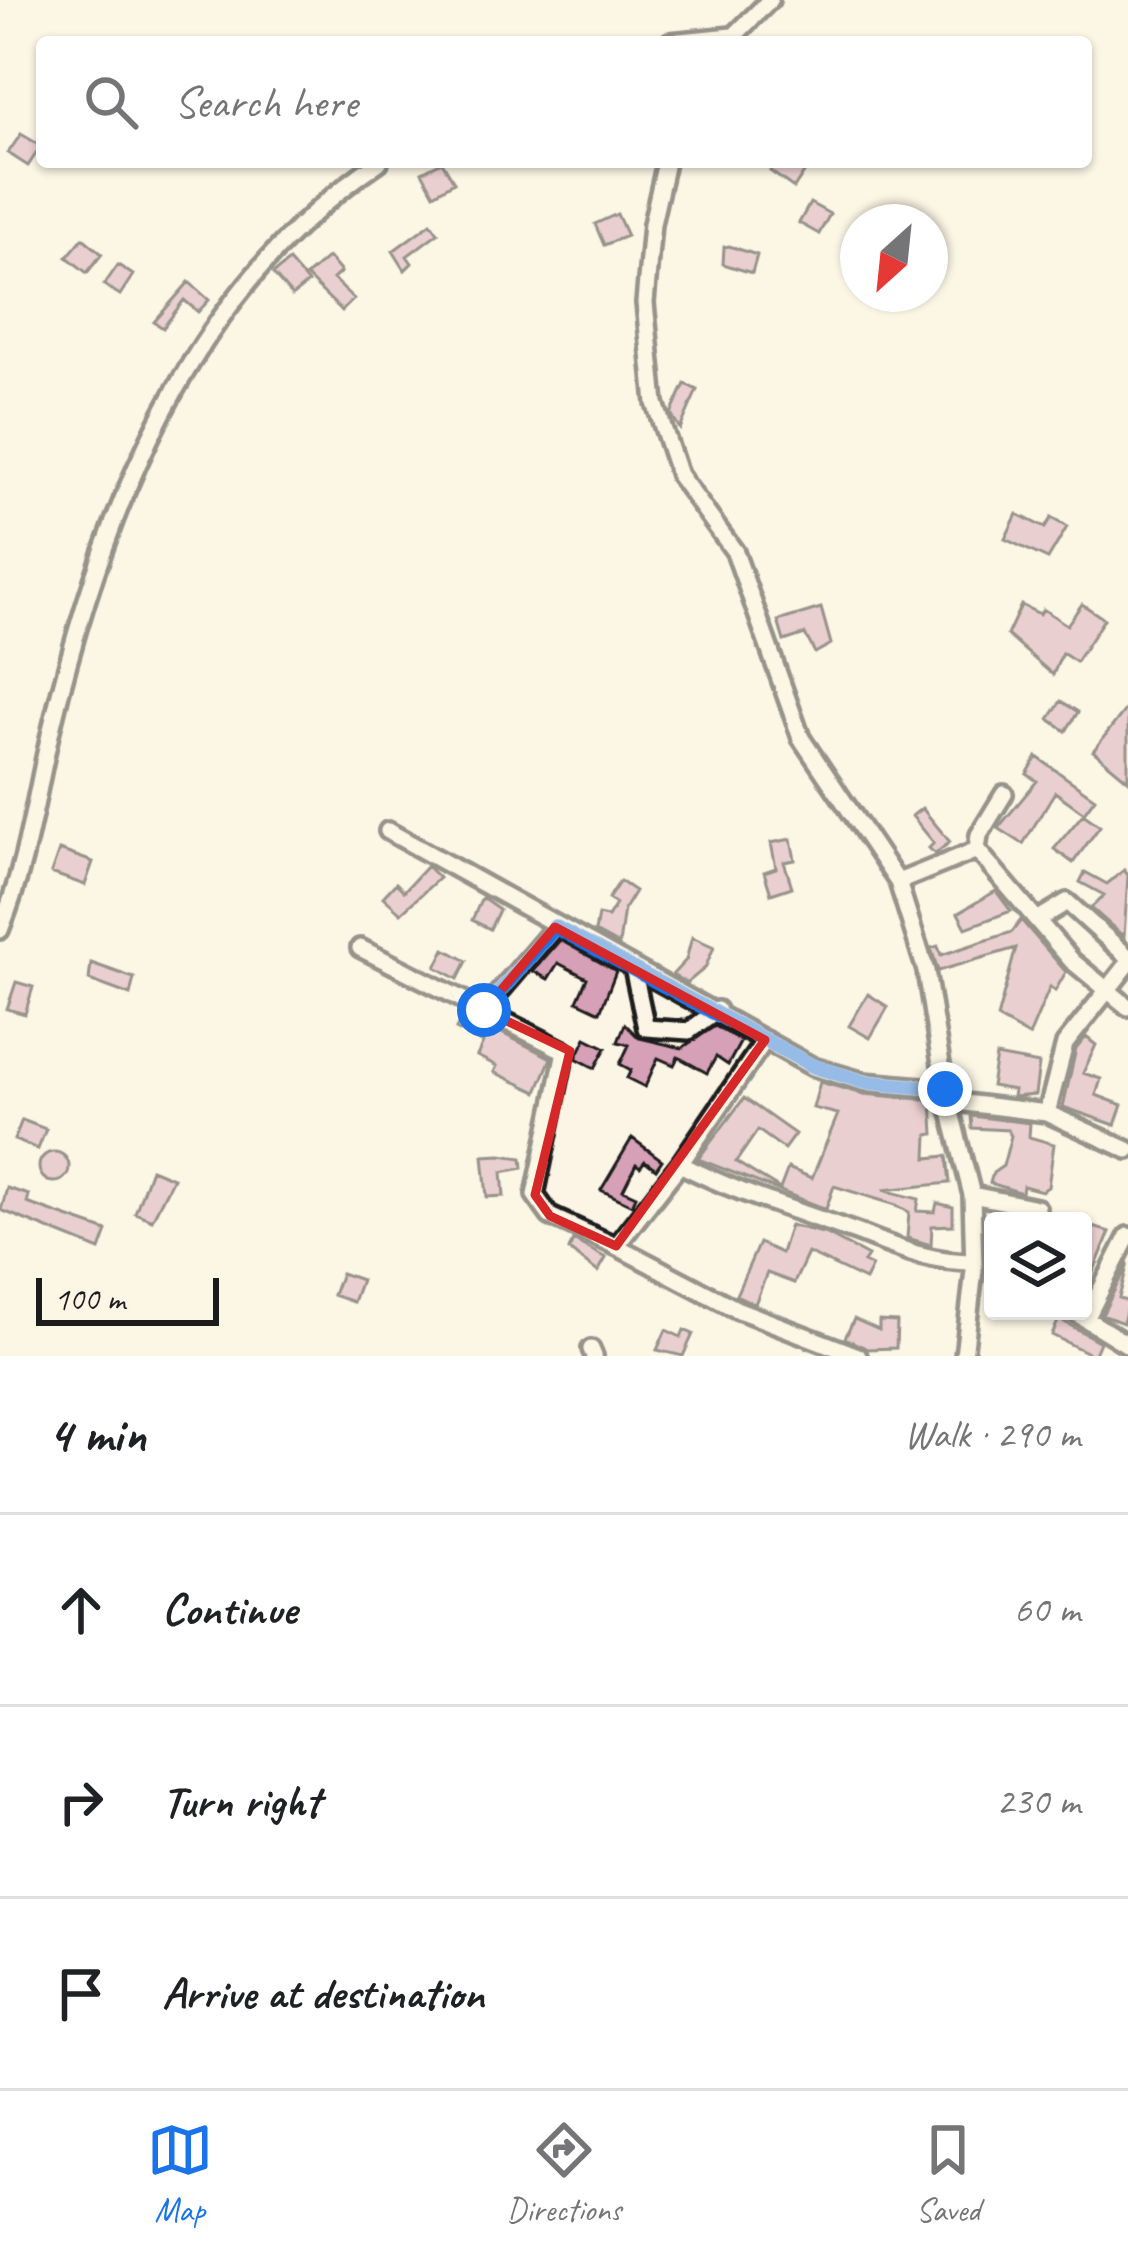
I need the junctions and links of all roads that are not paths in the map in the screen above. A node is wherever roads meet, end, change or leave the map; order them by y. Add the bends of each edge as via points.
1 (770, 0) edge
2 (733, 36) edge
3 (372, 168) edge
4 (665, 168) edge
5 (1004, 794) dead end
6 (388, 831) dead end
7 (977, 850) junction
8 (898, 882) junction
9 (1040, 919) junction
10 (555, 927) junction
11 (0, 930) edge
12 (360, 947) dead end
13 (1128, 961) edge
14 (634, 972) junction
15 (1111, 991) junction
16 (1128, 1006) edge
17 (484, 1010) junction
18 (717, 1010) junction
19 (765, 1040) junction
20 (946, 1095) junction
21 (1047, 1113) junction
22 (1128, 1150) edge
23 (680, 1164) junction
24 (972, 1195) junction
25 (1036, 1208) dead end
26 (1128, 1236) edge
27 (616, 1246) junction
28 (974, 1266) junction
29 (984, 1270) edge
30 (1092, 1294) edge
31 (1089, 1320) edge
32 (1128, 1345) edge
33 (858, 1356) edge
34 (964, 1356) edge

1 - 2 street
3 - 11 street via 292,236 215,321 165,400 90,578
4 - 8 street via 645,303 661,421 679,476 735,552 801,738
5 - 7 street
6 - 10 street
7 - 8 street
7 - 9 street
8 - 20 street via 926,971
9 - 13 street via 1067,902
9 - 15 street via 1072,961
10 - 14 street
10 - 17 street
12 - 17 street
13 - 15 street
14 - 18 street
14 - 18 street via 646,1028 689,1031
15 - 16 street
15 - 21 street via 1065,1044
17 - 27 street via 565,1051 536,1195 550,1216
18 - 19 street
19 - 20 street via 864,1082
19 - 23 street
20 - 21 street
20 - 24 street
21 - 22 street
23 - 27 street
23 - 28 street via 742,1196 906,1255
24 - 25 street
24 - 28 street
26 - 30 street
27 - 33 street via 736,1309
28 - 29 street
28 - 34 street
31 - 32 street

